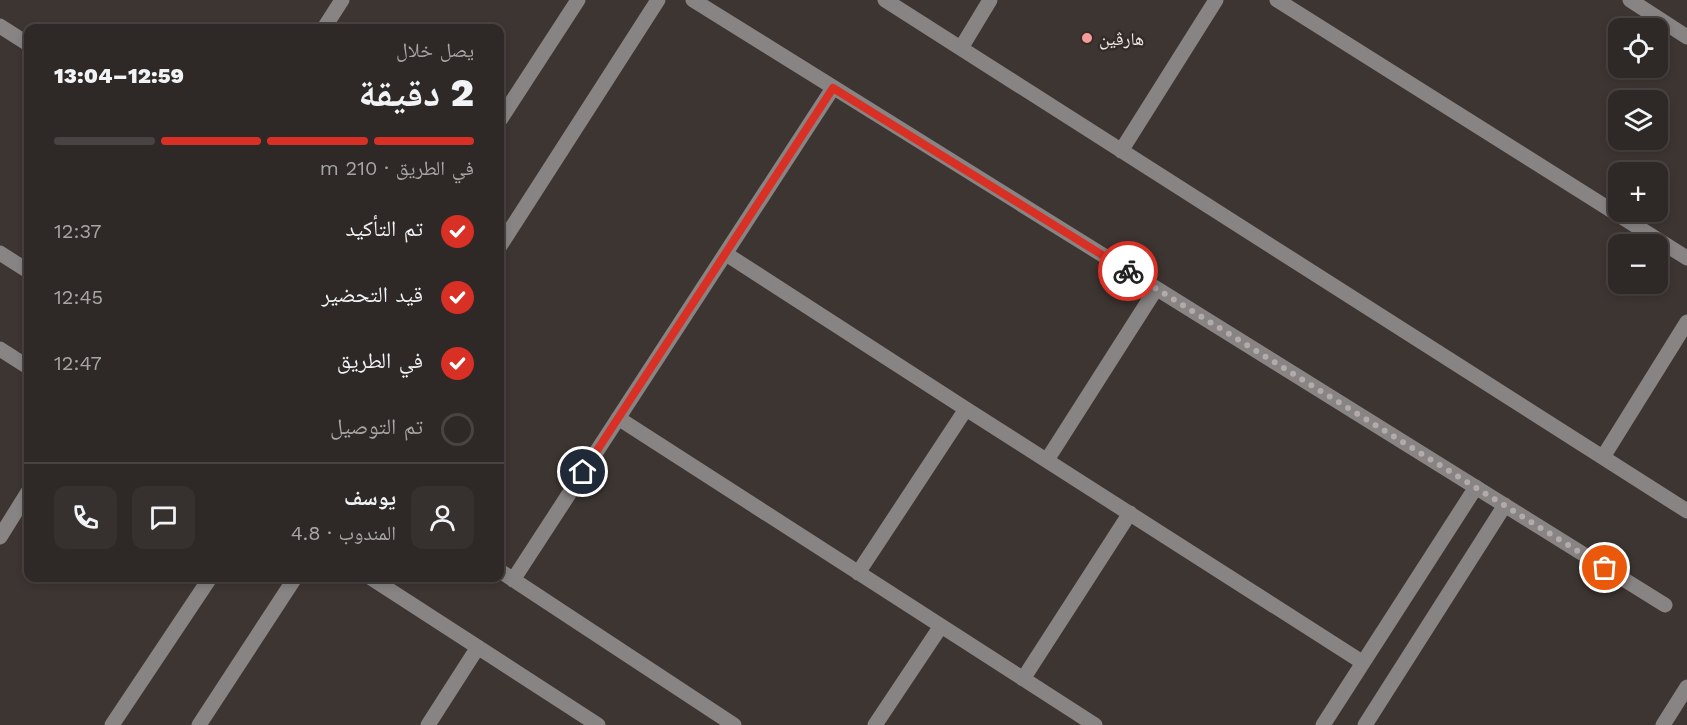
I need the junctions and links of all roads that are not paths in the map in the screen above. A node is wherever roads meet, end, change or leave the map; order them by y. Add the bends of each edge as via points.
1 (578, 0) edge
2 (658, 0) edge
3 (693, 0) edge
4 (885, 0) edge
5 (990, 0) edge
6 (1216, 0) edge
7 (1277, 0) edge
8 (1630, 0) edge
9 (338, 1) edge
10 (326, 24) edge
11 (0, 26) edge
12 (1687, 37) edge
13 (24, 41) edge
14 (961, 48) junction
15 (833, 88) junction
16 (504, 114) edge
17 (1121, 151) junction
18 (504, 240) edge
19 (0, 253) edge
20 (726, 254) junction
21 (1687, 258) edge
22 (24, 268) edge
23 (1156, 289) junction
24 (1687, 322) edge
25 (0, 349) edge
26 (24, 364) edge
27 (966, 409) junction
28 (618, 418) junction
29 (1603, 457) junction
30 (1047, 460) junction
31 (1476, 487) junction
32 (24, 498) edge
33 (1505, 506) junction
34 (1687, 511) edge
35 (1130, 513) junction
36 (0, 537) edge
37 (858, 573) junction
38 (504, 574) edge
39 (513, 580) junction
40 (207, 582) edge
41 (292, 582) edge
42 (377, 582) edge
43 (1665, 605) dead end
44 (941, 626) junction
45 (478, 647) junction
46 (1362, 662) junction
47 (1023, 679) junction
48 (1687, 687) edge
49 (112, 725) edge
50 (199, 725) edge
51 (428, 725) edge
52 (598, 725) edge
53 (734, 725) edge
54 (874, 725) edge
55 (1095, 725) edge
56 (1323, 725) edge
57 (1365, 725) edge
58 (1663, 725) edge

1 - 16 street
2 - 18 street
3 - 15 street
4 - 14 street
5 - 14 street
6 - 17 street
7 - 21 street
8 - 12 street
9 - 10 street
11 - 13 street
14 - 17 street
15 - 20 street
15 - 23 street
17 - 29 street
19 - 22 street
20 - 27 street
20 - 28 street
23 - 30 street
23 - 31 street
24 - 29 street
25 - 26 street
27 - 30 street
27 - 37 street
28 - 37 street
28 - 39 street
29 - 34 street
30 - 35 street
31 - 33 street
31 - 46 street
32 - 36 street
33 - 43 street
33 - 57 street
35 - 46 street
35 - 47 street
37 - 44 street
38 - 39 street
39 - 53 street
40 - 49 street
41 - 50 street
42 - 45 street
44 - 47 street
44 - 54 street
45 - 51 street
45 - 52 street
46 - 56 street
47 - 55 street
48 - 58 street

